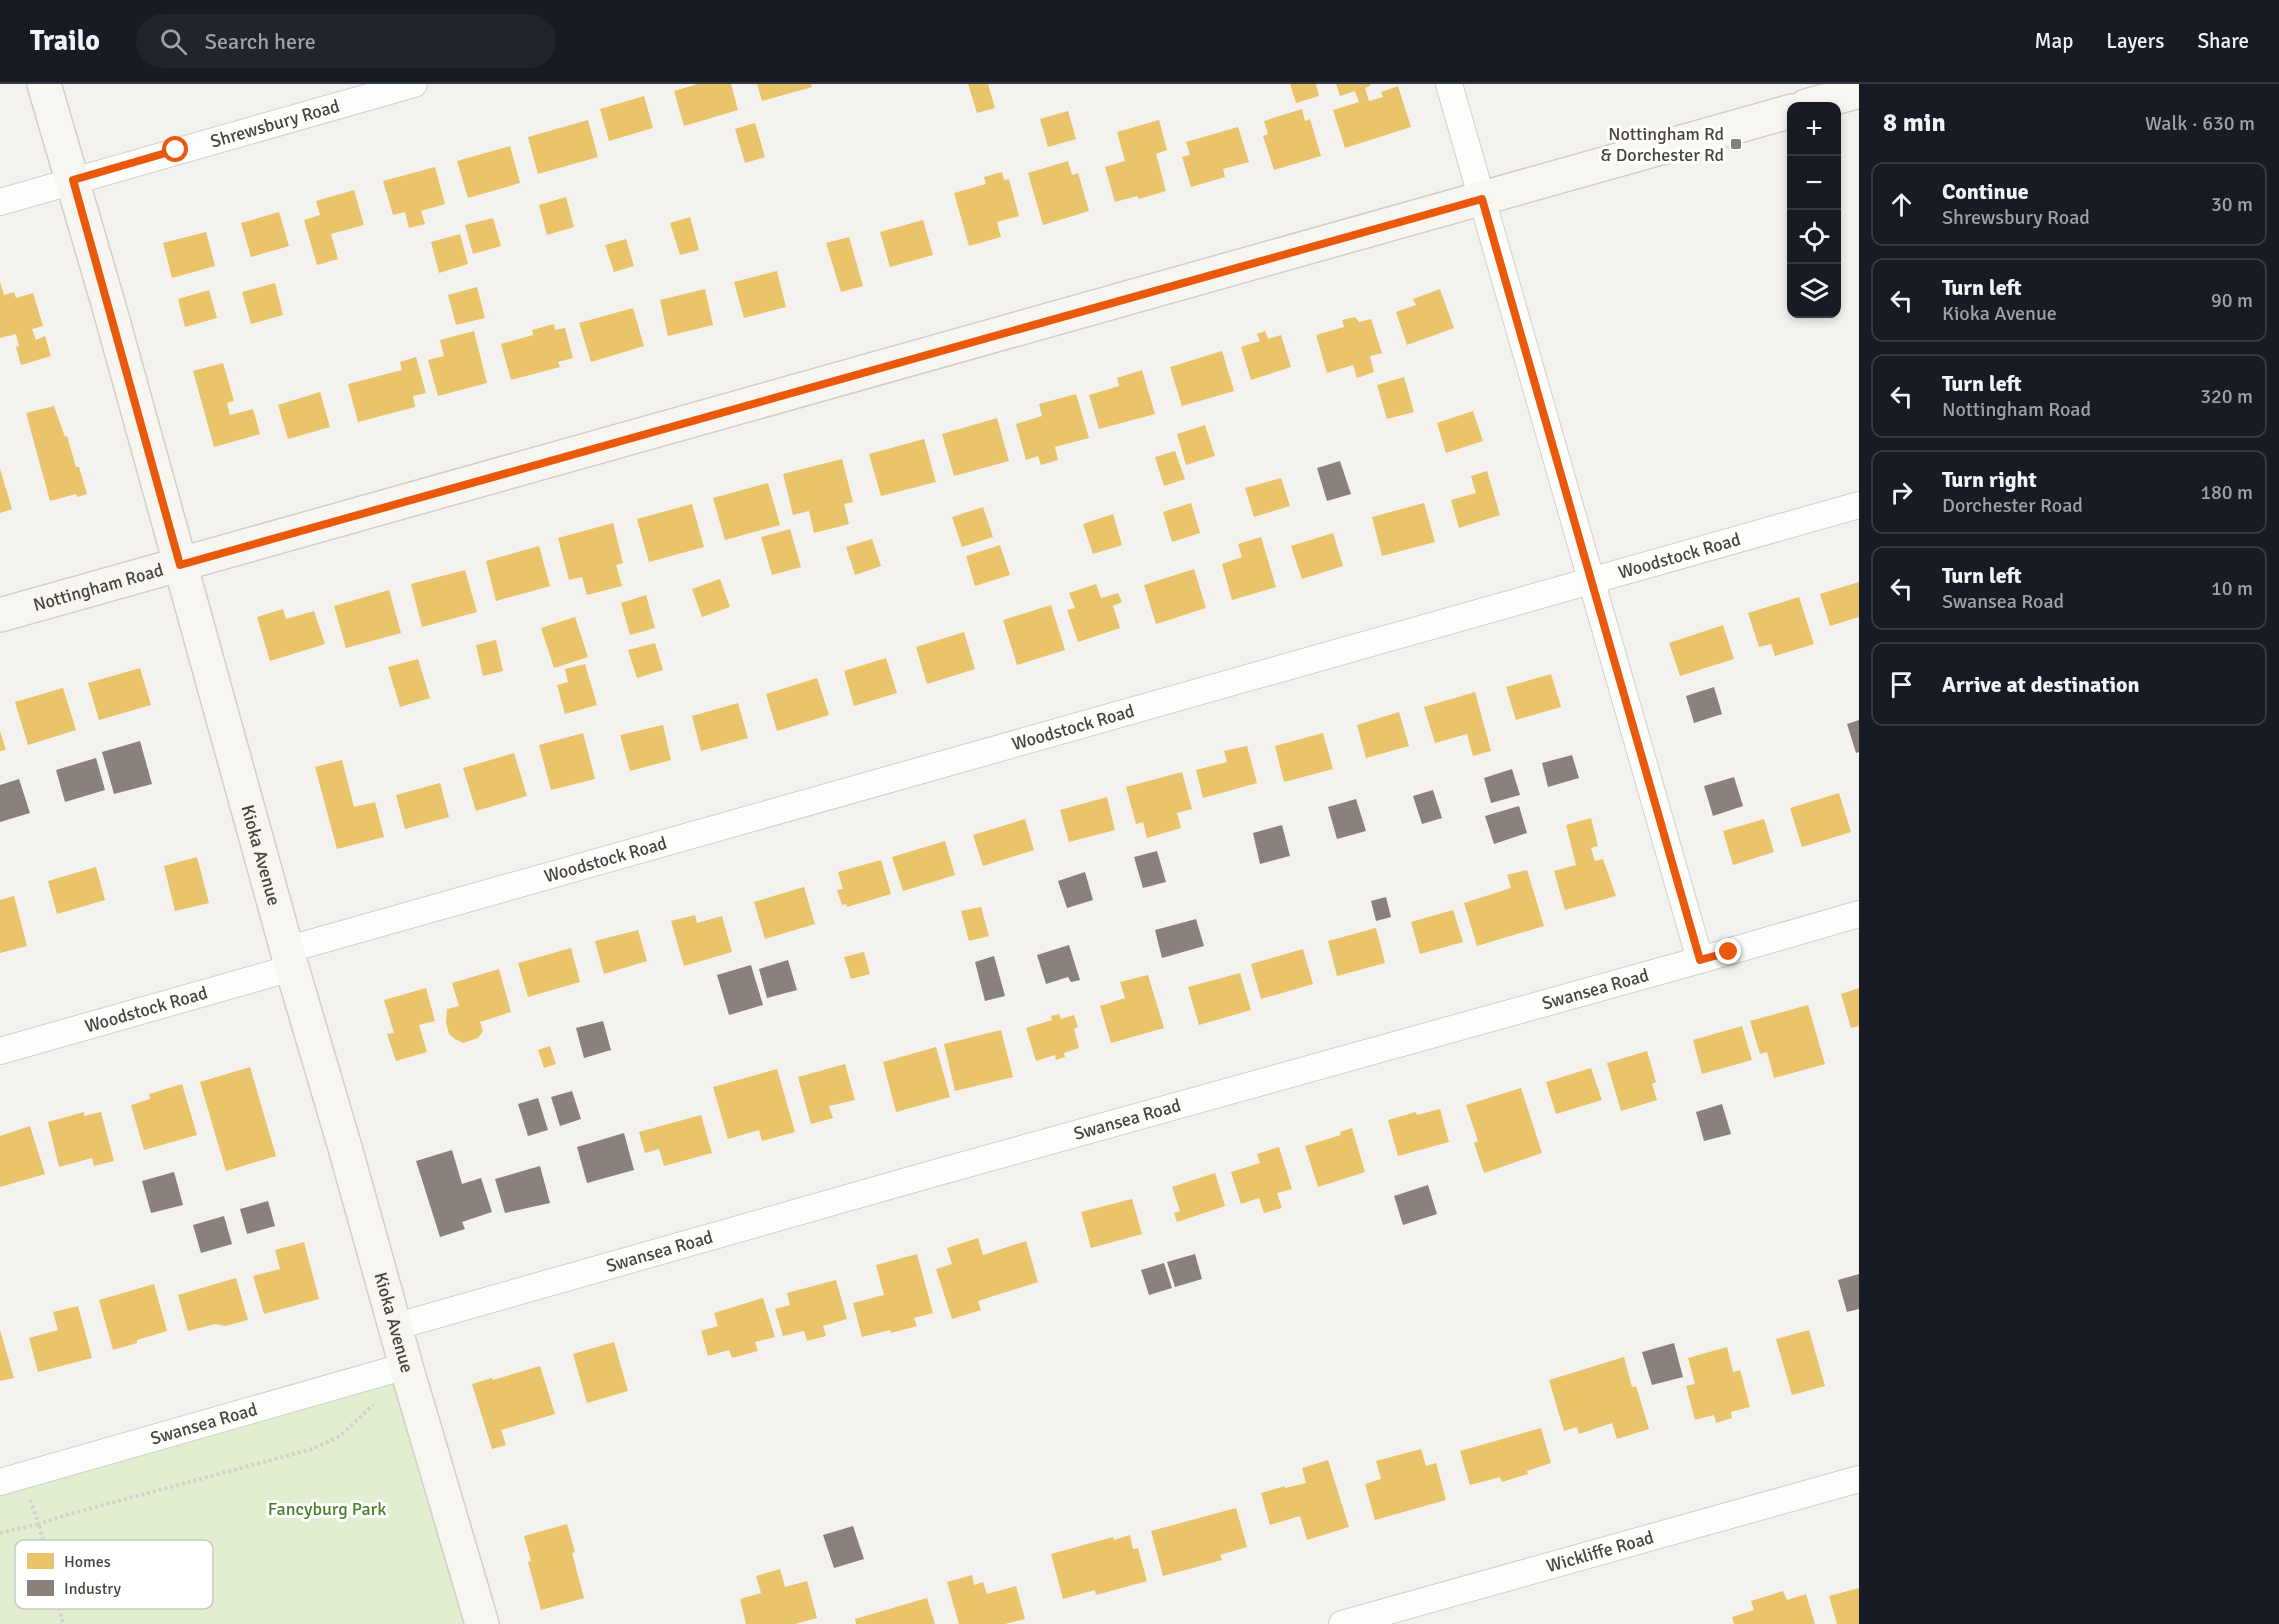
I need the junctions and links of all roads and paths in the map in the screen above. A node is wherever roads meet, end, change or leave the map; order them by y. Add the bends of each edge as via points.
1 (44, 84) edge
2 (414, 84) edge
3 (1449, 84) edge
4 (1859, 92) edge
5 (1821, 102) edge
6 (1787, 112) edge
7 (73, 180) junction
8 (1482, 199) junction
9 (0, 202) edge
10 (1859, 505) edge
11 (180, 565) junction
12 (1592, 582) junction
13 (0, 615) edge
14 (1859, 914) edge
15 (289, 959) junction
16 (1700, 960) junction
17 (0, 1051) edge
18 (394, 1327) junction
19 (406, 1366) junction
20 (376, 1402) dead end
21 (1859, 1479) edge
22 (0, 1482) edge
23 (27, 1494) dead end
24 (39, 1524) junction
25 (0, 1533) edge
26 (43, 1540) edge
27 (59, 1609) edge
28 (63, 1624) edge
29 (482, 1624) edge
30 (1342, 1624) edge

1 - 7 street, Kioka Avenue
2 - 7 street, Shrewsbury Road
3 - 8 street
4 - 5 street
6 - 8 street, Nottingham Road
7 - 9 street, Shrewsbury Road
7 - 11 street, Kioka Avenue
8 - 11 street, Nottingham Road
8 - 12 street
10 - 12 street, Woodstock Road
11 - 13 street, Nottingham Road
11 - 15 street, Kioka Avenue
12 - 15 street, Woodstock Road
12 - 16 street
14 - 16 street, Swansea Road
15 - 17 street, Woodstock Road
15 - 18 street, Kioka Avenue
16 - 18 street, Swansea Road
18 - 19 street, Kioka Avenue
19 - 22 street, Swansea Road
19 - 29 street, Kioka Avenue
20 - 24 path via 340,1436 312,1449
21 - 30 street, Wickliffe Road
23 - 24 path
24 - 25 path
24 - 26 path
27 - 28 path

